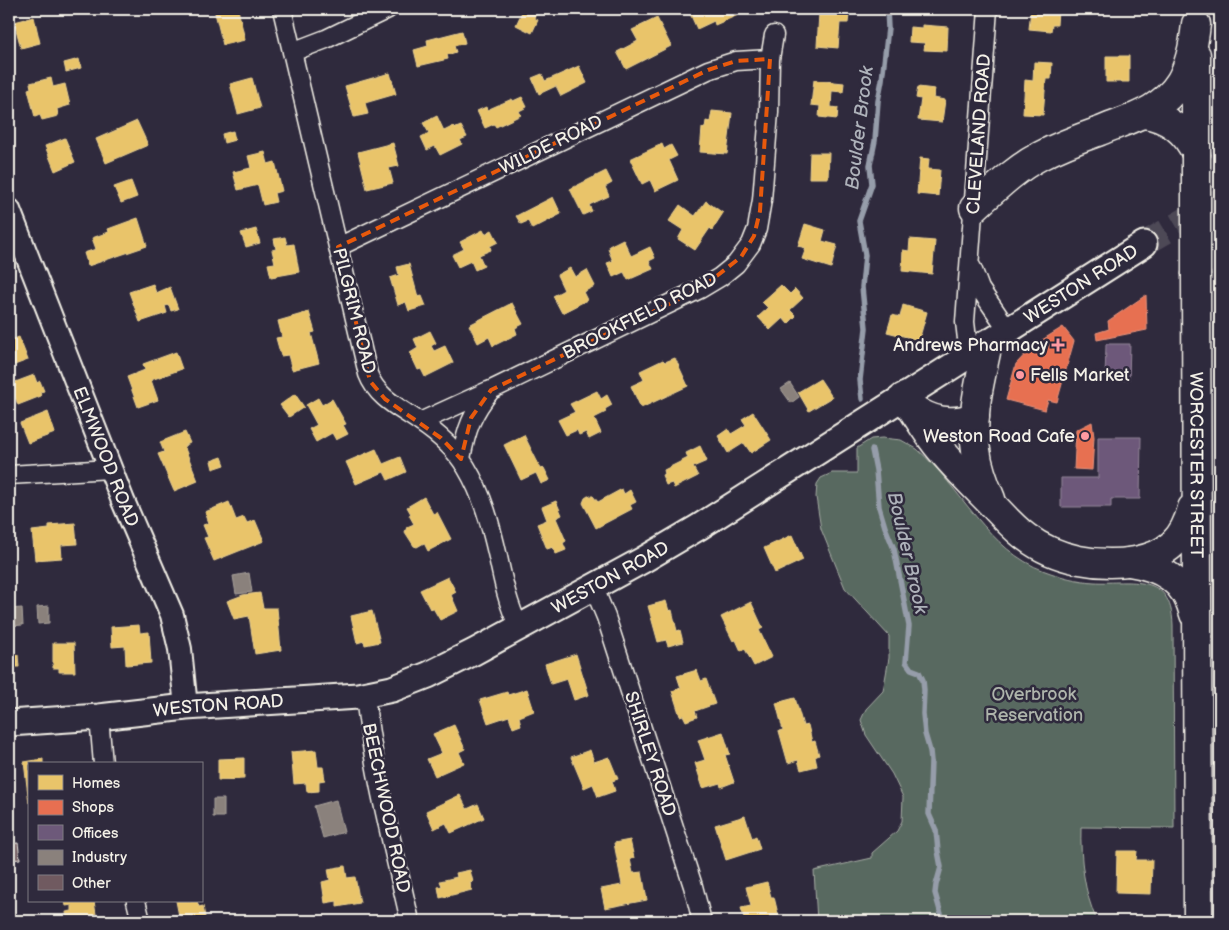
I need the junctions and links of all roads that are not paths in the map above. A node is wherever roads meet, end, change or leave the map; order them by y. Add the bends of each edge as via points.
1 (282, 9) edge
2 (388, 9) edge
3 (988, 9) edge
4 (1196, 16) edge
5 (774, 35) dead end
6 (292, 52) junction
7 (770, 59) junction
8 (1143, 114) junction
9 (1196, 154) junction
10 (974, 208) junction
11 (9, 210) edge
12 (1144, 244) tunnel mouth
13 (338, 247) junction
14 (970, 258) junction
15 (990, 341) junction
16 (491, 390) junction
17 (907, 402) junction
18 (975, 418) junction
19 (420, 422) junction
20 (461, 458) junction
21 (110, 469) junction
22 (9, 476) edge
23 (1196, 488) junction
24 (995, 507) junction
25 (1128, 562) junction
26 (594, 588) junction
27 (1196, 626) junction
28 (519, 627) junction
29 (365, 695) junction
30 (186, 708) junction
31 (99, 717) junction
32 (9, 723) edge
33 (104, 762) edge
34 (136, 902) edge
35 (141, 921) edge
36 (410, 921) edge
37 (702, 921) edge
38 (1198, 921) edge

1 - 6 street, PILGRIM ROAD
2 - 6 street
3 - 10 street, CLEVELAND ROAD
4 - 8 highway via 1192,50 1180,81 1165,99
4 - 9 highway, WORCESTER STREET
5 - 7 street, BROOKFIELD ROAD
6 - 13 street, PILGRIM ROAD
7 - 13 street, WILDE ROAD via 736,61 708,70
7 - 16 street, BROOKFIELD ROAD via 760,211 754,236 741,257 720,277 700,289
8 - 9 highway via 1161,118 1176,127 1188,138
8 - 10 highway via 1032,160
9 - 23 highway, WORCESTER STREET, bridge
10 - 14 street, CLEVELAND ROAD
11 - 21 street, ELMWOOD ROAD
12 - 15 main road, WESTON ROAD
13 - 19 street, PILGRIM ROAD via 370,381 386,399
14 - 15 street, CLEVELAND ROAD
14 - 15 street, CLEVELAND ROAD via 965,322 967,339
15 - 17 main road, WESTON ROAD
15 - 18 highway
16 - 19 street, BROOKFIELD ROAD
16 - 20 street via 472,418
17 - 18 highway via 932,418 948,422
17 - 24 highway via 941,450
17 - 26 main road, WESTON ROAD
18 - 24 highway via 979,466
19 - 20 street, PILGRIM ROAD
20 - 28 street, PILGRIM ROAD via 484,505 507,596
21 - 22 street
21 - 30 street, ELMWOOD ROAD via 172,615 180,649
23 - 25 highway via 1189,518 1175,542 1155,556
23 - 27 highway, WORCESTER STREET
24 - 25 highway via 1027,538 1056,554 1091,562
25 - 27 highway via 1155,568 1180,585 1190,601
26 - 28 main road, WESTON ROAD
26 - 37 street, SHIRLEY ROAD
27 - 38 highway, WORCESTER STREET
28 - 29 main road, WESTON ROAD via 417,680
29 - 30 main road, WESTON ROAD
29 - 36 street, BEECHWOOD ROAD via 376,766
30 - 31 main road, WESTON ROAD
31 - 32 main road, WESTON ROAD
31 - 33 street
34 - 35 street

